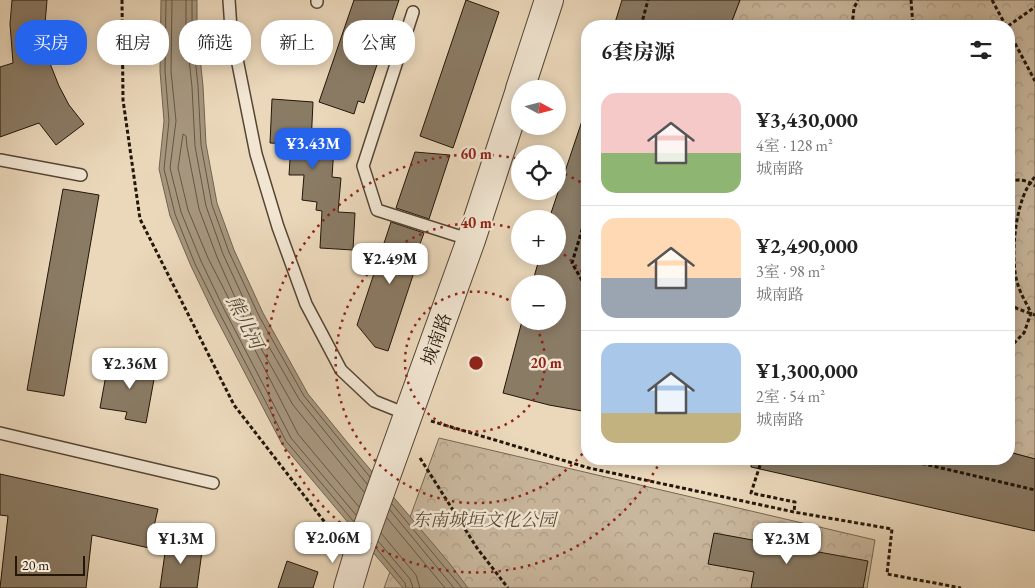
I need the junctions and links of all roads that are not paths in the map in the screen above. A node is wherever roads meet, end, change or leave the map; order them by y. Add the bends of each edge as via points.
1 (229, 0) edge
2 (549, 0) edge
3 (413, 12) dead end
4 (523, 80) edge
5 (511, 117) edge
6 (0, 160) edge
7 (81, 174) dead end
8 (471, 240) junction
9 (405, 422) junction
10 (0, 433) edge
11 (213, 483) dead end
12 (348, 588) edge

1 - 9 lane via 231,29 256,154 306,304 341,370 374,401
2 - 4 street, 城南路
3 - 8 lane via 363,166 376,210
5 - 8 street, 城南路
6 - 7 lane
8 - 9 street, 城南路
9 - 12 street, 城南路
10 - 11 lane

